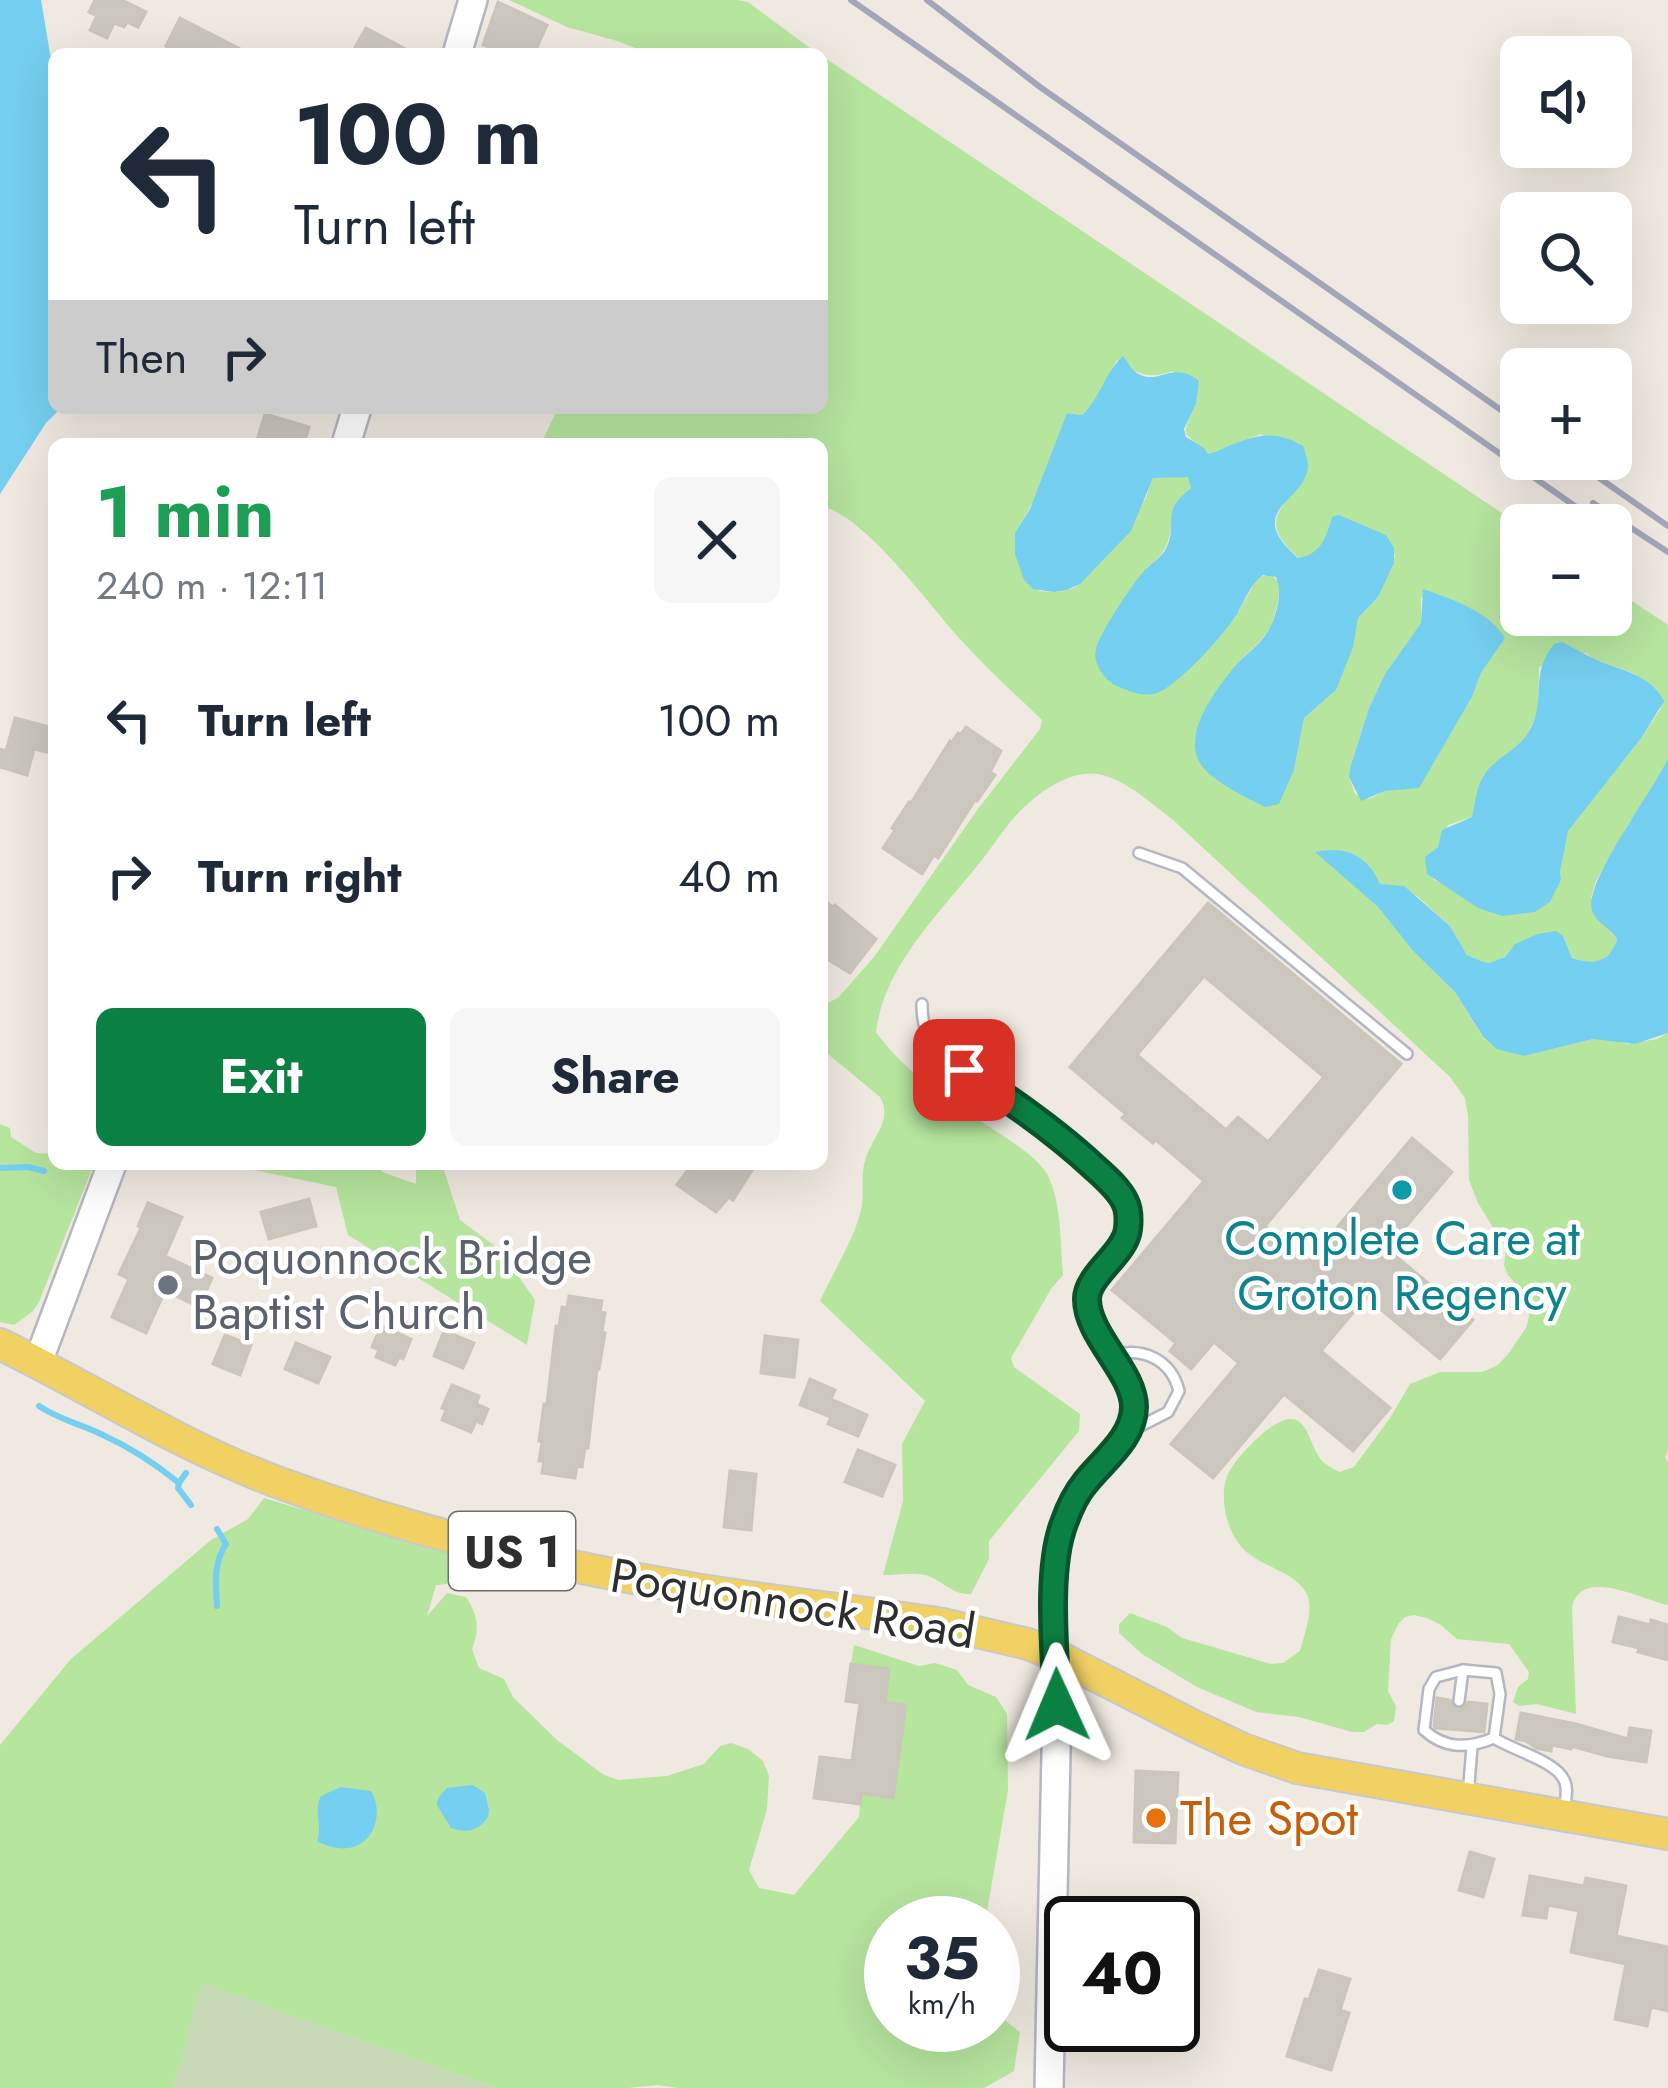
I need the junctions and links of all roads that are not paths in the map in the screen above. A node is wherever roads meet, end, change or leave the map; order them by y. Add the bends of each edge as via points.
1 (473, 0) edge
2 (460, 48) edge
3 (1139, 853) dead end
4 (922, 1004) dead end
5 (1407, 1054) dead end
6 (110, 1170) edge
7 (0, 1343) edge
8 (1112, 1355) junction
9 (38, 1362) junction
10 (1126, 1434) junction
11 (1055, 1655) junction
12 (1463, 1670) junction
13 (1459, 1700) dead end
14 (1456, 1731) dead end
15 (1494, 1738) junction
16 (1454, 1744) junction
17 (1472, 1747) junction
18 (1467, 1797) junction
19 (1564, 1814) junction
20 (1668, 1834) edge
21 (1049, 2088) edge

1 - 2 street
3 - 5 lane via 1182,868
4 - 8 lane via 922,1024 940,1051 1053,1130 1128,1208 1127,1235 1087,1300
6 - 9 street
7 - 9 main road, Poquonnock Road / US 1
8 - 10 lane via 1134,1407
8 - 10 lane via 1160,1360 1180,1390 1168,1412
9 - 11 main road, Poquonnock Road / US 1 via 241,1467 421,1528 685,1587 964,1628
10 - 11 lane via 1084,1483 1061,1530
11 - 18 main road, Poquonnock Road / US 1 via 1274,1761
11 - 21 street
12 - 13 lane
12 - 15 lane via 1496,1673
12 - 16 lane via 1436,1677 1424,1730
14 - 16 lane
15 - 17 lane
15 - 19 lane via 1555,1768 1564,1779
16 - 17 lane
17 - 18 lane
18 - 19 main road, Poquonnock Road / US 1
19 - 20 main road, Poquonnock Road / US 1

